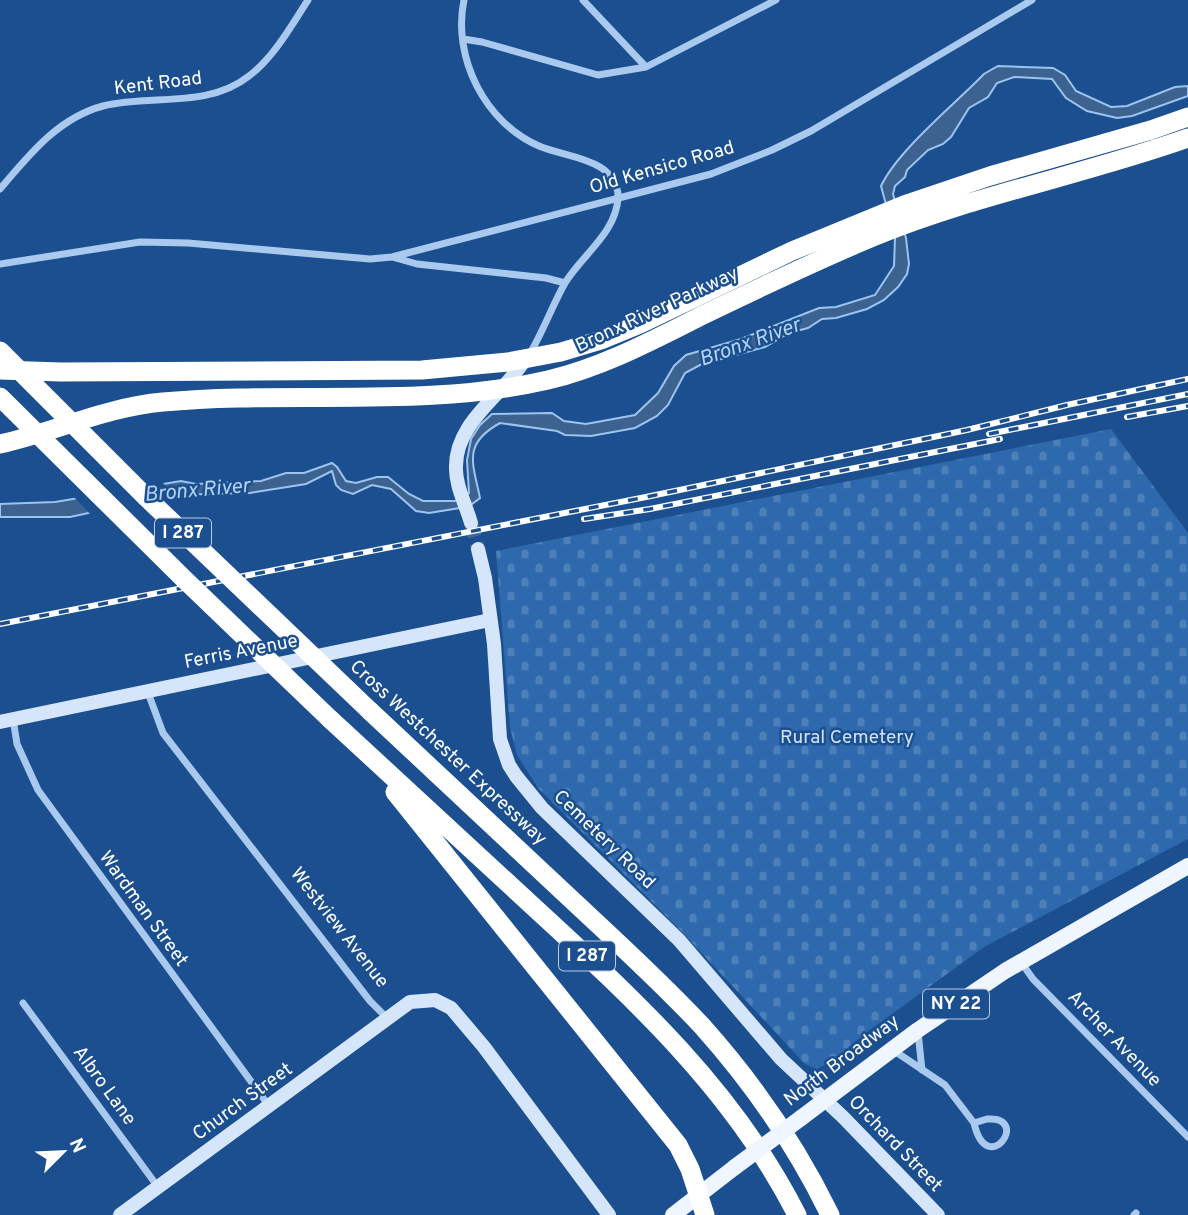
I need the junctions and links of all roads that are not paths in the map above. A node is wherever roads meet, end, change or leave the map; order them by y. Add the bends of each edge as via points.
1 (308, 0) edge
2 (464, 0) edge
3 (583, 0) edge
4 (776, 0) edge
5 (1032, 0) edge
6 (463, 39) junction
7 (646, 67) junction
8 (1188, 117) edge
9 (1188, 138) edge
10 (0, 189) edge
11 (618, 197) junction
12 (907, 214) junction
13 (880, 224) junction
14 (392, 257) junction
15 (0, 264) edge
16 (565, 283) junction
17 (0, 351) edge
18 (526, 359) junction
19 (0, 370) edge
20 (502, 388) junction
21 (0, 397) edge
22 (0, 444) edge
23 (470, 517) tunnel mouth
24 (478, 549) tunnel mouth
25 (490, 621) junction
26 (147, 690) junction
27 (6, 721) edge
28 (336, 724) junction
29 (1188, 866) edge
30 (1021, 961) junction
31 (23, 1003) dead end
32 (387, 1019) junction
33 (918, 1030) junction
34 (893, 1050) junction
35 (922, 1070) junction
36 (825, 1100) junction
37 (270, 1106) junction
38 (974, 1123) junction
39 (1188, 1137) edge
40 (159, 1187) junction
41 (699, 1193) junction
42 (120, 1215) edge
43 (609, 1215) edge
44 (674, 1215) edge
45 (705, 1215) edge
46 (797, 1215) edge
47 (830, 1215) edge
48 (938, 1215) edge

1 - 10 street, Kent Road via 264,62 237,84 211,94 120,103 81,114 34,149
2 - 6 street
3 - 7 street
4 - 7 street
5 - 11 street, Old Kensico Road via 782,146 711,174
6 - 7 street via 598,75
6 - 11 street via 472,75 503,122 528,141 602,168
8 - 12 highway, Bronx River Parkway via 989,176
9 - 12 highway, Bronx River Parkway via 996,194
11 - 14 street, Old Kensico Road
11 - 16 street via 608,227
12 - 13 highway, Bronx River Parkway
13 - 18 highway, Bronx River Parkway via 783,255 640,324 581,346
13 - 20 highway, Bronx River Parkway via 799,269 610,360 550,380
14 - 15 street, Old Kensico Road via 140,242
14 - 16 street, Old Kensico Road
16 - 18 street
17 - 47 highway, Cross Westchester Expressway / I 287, bridge via 176,526 700,1025 771,1114
18 - 19 highway, Bronx River Parkway via 399,371
18 - 20 street
20 - 22 highway, Bronx River Parkway via 376,397 164,402 108,411
20 - 23 street via 481,407 459,447 455,464
21 - 28 highway, I 287, bridge
24 - 25 street, Cemetery Road
25 - 26 street, Ferris Avenue
25 - 36 street, Cemetery Road via 500,739 516,776 542,808 679,940 781,1059
26 - 27 street, Ferris Avenue
26 - 32 street, Westview Avenue via 163,733
27 - 37 street, Wardman Street via 38,790
28 - 41 highway via 678,1145
28 - 46 highway, I 287 via 677,1044 746,1131
29 - 30 main road, North Broadway / NY 22
30 - 33 main road, North Broadway / NY 22
30 - 39 street, Archer Avenue via 1033,979
31 - 40 street, Albro Lane
32 - 37 street, Church Street
32 - 43 street, Westview Avenue via 418,1000 435,1000 451,1008
33 - 34 main road, North Broadway / NY 22
33 - 35 street
34 - 35 street
34 - 36 main road, North Broadway / NY 22
35 - 38 street via 945,1085
36 - 41 main road, North Broadway / NY 22, bridge
36 - 48 street, Orchard Street
37 - 40 street, Church Street
38 - 38 street via 982,1143 997,1146 1004,1141 1007,1134 1002,1122
40 - 42 street, Church Street
41 - 44 main road, North Broadway / NY 22
41 - 45 highway

